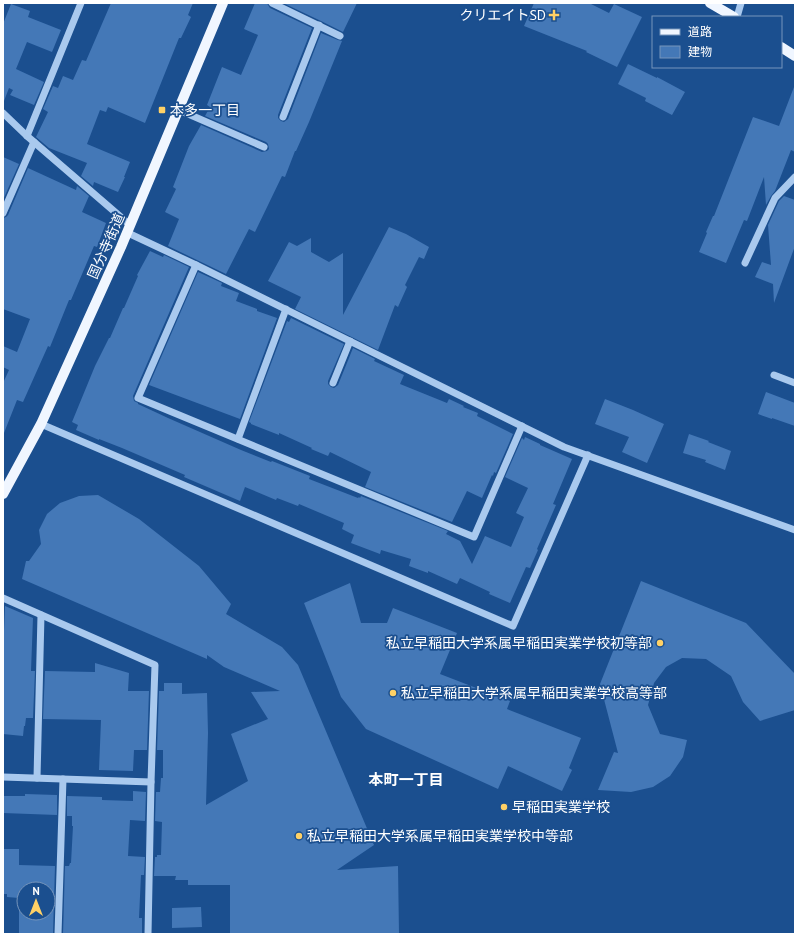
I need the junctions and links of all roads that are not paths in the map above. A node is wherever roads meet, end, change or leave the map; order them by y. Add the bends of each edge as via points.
1 (81, 3) edge
2 (223, 3) edge
3 (272, 3) edge
4 (710, 3) edge
5 (741, 3) edge
6 (733, 16) edge
7 (735, 16) edge
8 (319, 26) junction
9 (340, 36) dead end
10 (782, 48) edge
11 (795, 56) edge
12 (179, 110) junction
13 (3, 113) edge
14 (283, 117) dead end
15 (27, 136) junction
16 (34, 142) junction
17 (264, 147) dead end
18 (795, 177) edge
19 (3, 213) edge
20 (129, 229) junction
21 (745, 263) dead end
22 (196, 264) junction
23 (286, 309) junction
24 (350, 341) junction
25 (774, 375) dead end
26 (333, 383) dead end
27 (795, 383) edge
28 (41, 424) junction
29 (522, 426) junction
30 (238, 439) junction
31 (588, 455) junction
32 (3, 494) edge
33 (795, 530) edge
34 (3, 598) edge
35 (42, 615) junction
36 (3, 777) edge
37 (37, 778) junction
38 (62, 779) junction
39 (151, 782) junction
40 (58, 934) edge
41 (148, 934) edge

1 - 15 street
2 - 12 main road, 国分寺街道
3 - 8 street
4 - 6 main road
5 - 7 street
8 - 9 street
8 - 14 street
10 - 11 main road
12 - 17 street
12 - 20 main road, 国分寺街道
13 - 15 street
15 - 16 street
16 - 19 street
16 - 20 street
18 - 21 street via 775,198
20 - 22 street
20 - 28 main road, 国分寺街道
22 - 23 street
22 - 30 street via 138,398
23 - 24 street
23 - 30 street
24 - 26 street
24 - 29 street
25 - 27 street
28 - 31 street via 513,626
28 - 32 main road, 国分寺街道
29 - 30 street via 474,537
29 - 31 street via 564,447
31 - 33 street
34 - 35 street
35 - 37 street
35 - 39 street via 155,665
36 - 37 street
37 - 38 street
38 - 39 street
38 - 40 street
39 - 41 street

